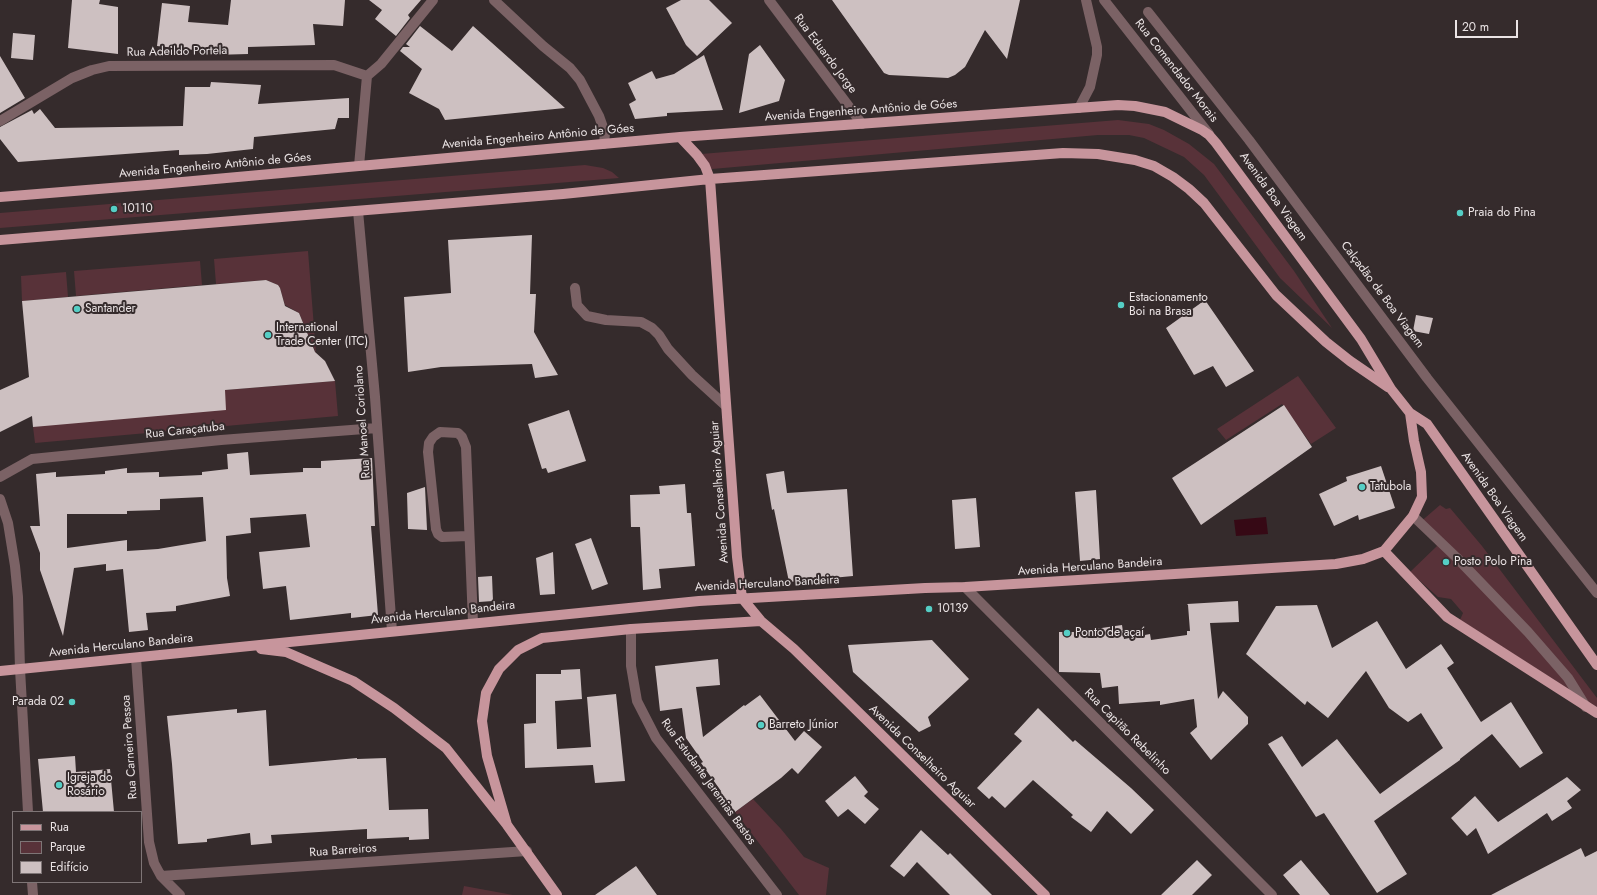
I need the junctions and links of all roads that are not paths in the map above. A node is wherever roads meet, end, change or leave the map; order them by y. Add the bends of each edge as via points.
1 (433, 0) edge
2 (494, 0) edge
3 (768, 0) edge
4 (1086, 0) edge
5 (1104, 0) edge
6 (1148, 12) dead end
7 (367, 76) junction
8 (1079, 108) junction
9 (0, 121) edge
10 (862, 124) junction
11 (680, 137) junction
12 (1213, 139) junction
13 (604, 144) junction
14 (359, 166) junction
15 (710, 179) junction
16 (0, 196) edge
17 (358, 211) junction
18 (0, 240) edge
19 (575, 288) dead end
20 (1392, 389) junction
21 (726, 406) junction
22 (1410, 413) junction
23 (377, 428) junction
24 (0, 477) edge
25 (0, 499) edge
26 (1413, 516) junction
27 (468, 536) junction
28 (1384, 551) junction
29 (965, 588) junction
30 (1597, 593) edge
31 (742, 598) junction
32 (761, 621) junction
33 (473, 623) junction
34 (632, 629) junction
35 (392, 632) junction
36 (245, 646) junction
37 (136, 658) junction
38 (1597, 665) edge
39 (20, 670) junction
40 (0, 671) edge
41 (1586, 707) junction
42 (1597, 714) edge
43 (28, 811) edge
44 (507, 825) junction
45 (527, 851) junction
46 (161, 876) junction
47 (32, 883) edge
48 (33, 895) edge
49 (180, 895) edge
50 (556, 895) edge
51 (777, 895) edge
52 (1045, 895) edge
53 (1272, 895) edge

1 - 7 street via 381,64
2 - 13 street via 580,80 599,116 605,133
3 - 10 street, Rua Eduardo Jorge
4 - 8 street via 1097,55 1090,87
5 - 12 street, Rua Comendador Morais
6 - 30 street, Calçadão de Boa Viagem via 1249,140 1427,378
7 - 9 street, Rua Adeildo Portela via 334,65 109,66 72,78
7 - 14 street
8 - 10 main road, Avenida Engenheiro Antônio de Góes
8 - 12 main road, Avenida Boa Viagem via 1118,105 1160,110 1190,124
10 - 11 main road, Avenida Engenheiro Antônio de Góes
11 - 13 main road, Avenida Engenheiro Antônio de Góes
11 - 15 main road, Avenida Conselheiro Aguiar via 697,156
12 - 20 main road, Avenida Boa Viagem via 1361,340
13 - 14 main road, Avenida Engenheiro Antônio de Góes
14 - 16 main road, Avenida Engenheiro Antônio de Góes
15 - 17 main road
15 - 20 main road, Avenida Boa Viagem via 1079,152 1116,156 1154,166 1173,177 1204,202 1276,295 1326,342
15 - 21 main road, Avenida Conselheiro Aguiar
17 - 18 main road
17 - 23 street, Rua Manoel Coriolano
19 - 21 street via 577,305 587,316 641,322 652,328 692,375
20 - 22 main road, Avenida Boa Viagem
21 - 31 main road, Avenida Conselheiro Aguiar
22 - 26 main road, Avenida Herculano Bandeira via 1421,472 1422,497
22 - 38 main road, Avenida Boa Viagem via 1427,424
23 - 24 street, Rua Caraçatuba via 221,440 32,459
23 - 35 street, Rua Manoel Coriolano
25 - 39 street via 8,524 15,566
26 - 28 main road, Avenida Herculano Bandeira
26 - 41 street via 1533,637 1568,678
27 - 27 street via 464,442 458,433 440,432 432,436 428,452 436,529 442,537
27 - 33 street
28 - 29 main road, Avenida Herculano Bandeira via 1363,559 1336,564
28 - 41 main road via 1447,617
29 - 31 main road, Avenida Herculano Bandeira
29 - 53 street, Rua Capitão Rebelinho
31 - 32 main road, Avenida Conselheiro Aguiar
31 - 33 main road, Avenida Herculano Bandeira
32 - 34 main road
32 - 52 main road, Avenida Conselheiro Aguiar via 794,649
33 - 35 main road, Avenida Herculano Bandeira
34 - 44 main road via 542,638 518,650 499,669 486,693 482,721 487,756
34 - 51 street, Rua Estudante Jeremias Bastos via 630,666 637,701 656,738
35 - 36 main road, Avenida Herculano Bandeira
36 - 37 main road, Avenida Herculano Bandeira
36 - 44 main road via 286,652 313,663 353,681 394,708 446,748
37 - 39 main road, Avenida Herculano Bandeira
37 - 46 street, Rua Carneiro Pessoa via 149,842 154,863
39 - 40 main road, Avenida Herculano Bandeira
39 - 43 street
41 - 42 main road
44 - 45 main road
45 - 46 street, Rua Barreiros
45 - 50 main road
46 - 49 street, Rua Carneiro Pessoa
47 - 48 street

